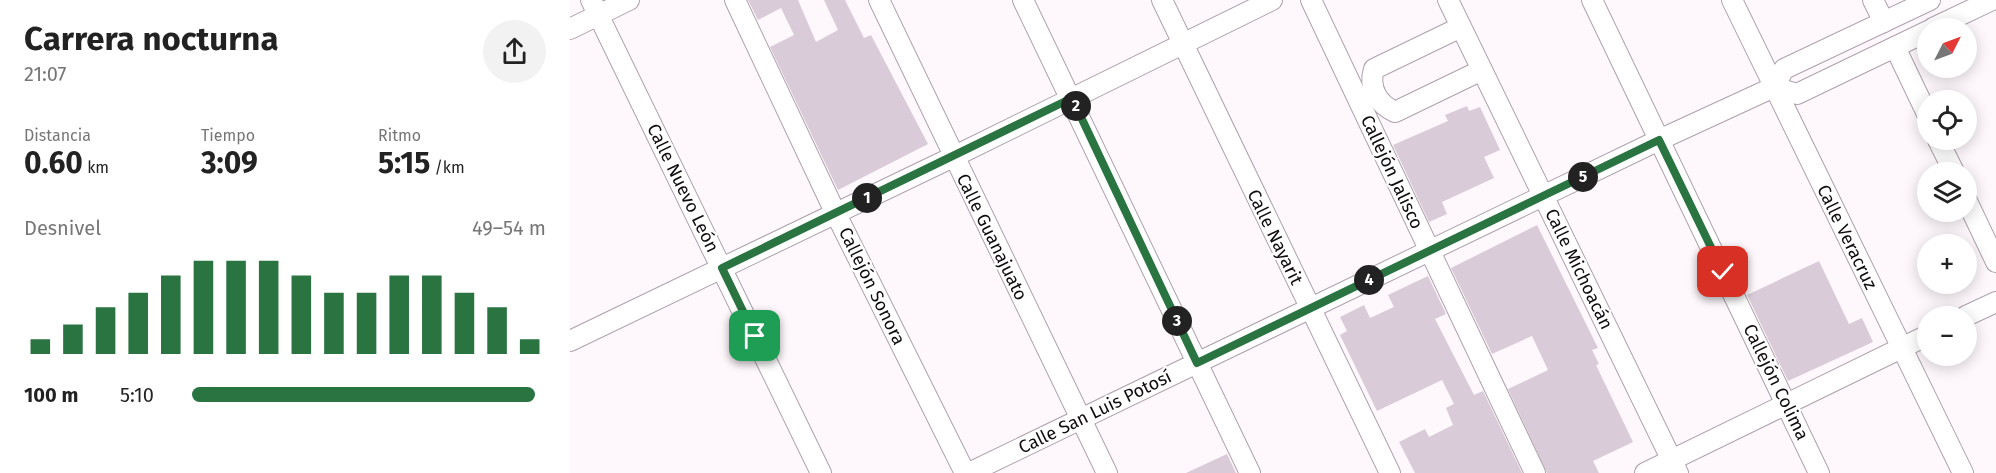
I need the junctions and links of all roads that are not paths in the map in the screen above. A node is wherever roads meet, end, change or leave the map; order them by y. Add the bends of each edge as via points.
1 (629, 0) edge
2 (735, 0) edge
3 (879, 0) edge
4 (1023, 0) edge
5 (1162, 0) edge
6 (1272, 0) edge
7 (1311, 0) edge
8 (1448, 0) edge
9 (1592, 0) edge
10 (1732, 0) edge
11 (1873, 0) edge
12 (1930, 0) edge
13 (1992, 0) edge
14 (595, 7) edge
15 (1954, 18) edge
16 (1884, 22) junction
17 (1461, 27) junction
18 (570, 29) edge
19 (1917, 36) edge
20 (1183, 44) junction
21 (1895, 47) junction
22 (1482, 70) junction
23 (1774, 87) junction
24 (1917, 93) edge
25 (1072, 98) junction
26 (1659, 140) junction
27 (953, 157) junction
28 (1544, 196) junction
29 (835, 213) junction
30 (1977, 222) edge
31 (1429, 251) junction
32 (1996, 262) edge
33 (722, 268) junction
34 (1996, 302) edge
35 (1310, 309) junction
36 (1977, 311) edge
37 (570, 340) edge
38 (1917, 340) edge
39 (1902, 348) junction
40 (1197, 363) junction
41 (1786, 404) junction
42 (1081, 419) junction
43 (1675, 466) edge
44 (821, 473) edge
45 (967, 473) edge
46 (1107, 473) edge
47 (1250, 473) edge
48 (1389, 473) edge
49 (1535, 473) edge
50 (1645, 473) edge
51 (1819, 473) edge
52 (1963, 473) edge

1 - 14 street
2 - 29 street, Callejón Sonora
3 - 27 street, Calle Guanajuato
4 - 25 street
5 - 20 street, Calle Nayarit
6 - 20 street
7 - 31 street, Callejón Jalisco
8 - 17 street, Calle Michoacán
9 - 26 street, Callejón Colima
10 - 23 street, Calle Veracruz
11 - 16 street
12 - 16 street, Calle San Luis Potosí
13 - 15 street
14 - 18 street
14 - 33 street, Calle Nuevo León
16 - 23 street, Calle San Luis Potosí via 1784,69
17 - 22 street, Calle Michoacán
17 - 22 street via 1374,69 1371,78 1376,95 1395,112
19 - 21 street
20 - 25 street
20 - 35 street, Calle Nayarit
21 - 23 street via 1797,94
21 - 24 street
22 - 28 street, Calle Michoacán
23 - 26 street, Calle San Luis Potosí
23 - 39 street, Calle Veracruz
25 - 27 street
25 - 40 street
26 - 28 street, Calle San Luis Potosí
26 - 41 street, Callejón Colima
27 - 29 street
27 - 42 street, Calle Guanajuato
28 - 31 street, Calle San Luis Potosí
28 - 43 street, Calle Michoacán
29 - 33 street
29 - 45 street, Callejón Sonora
30 - 32 street
31 - 35 street, Calle San Luis Potosí
31 - 49 street, Callejón Jalisco
33 - 37 street
33 - 44 street, Calle Nuevo León
34 - 36 street
35 - 40 street, Calle San Luis Potosí
35 - 48 street, Calle Nayarit
38 - 39 street
39 - 41 street
39 - 52 street, Calle Veracruz
40 - 42 street, Calle San Luis Potosí
40 - 47 street
41 - 43 street
41 - 51 street, Callejón Colima
42 - 45 street, Calle San Luis Potosí
42 - 46 street, Calle Guanajuato
43 - 50 street

